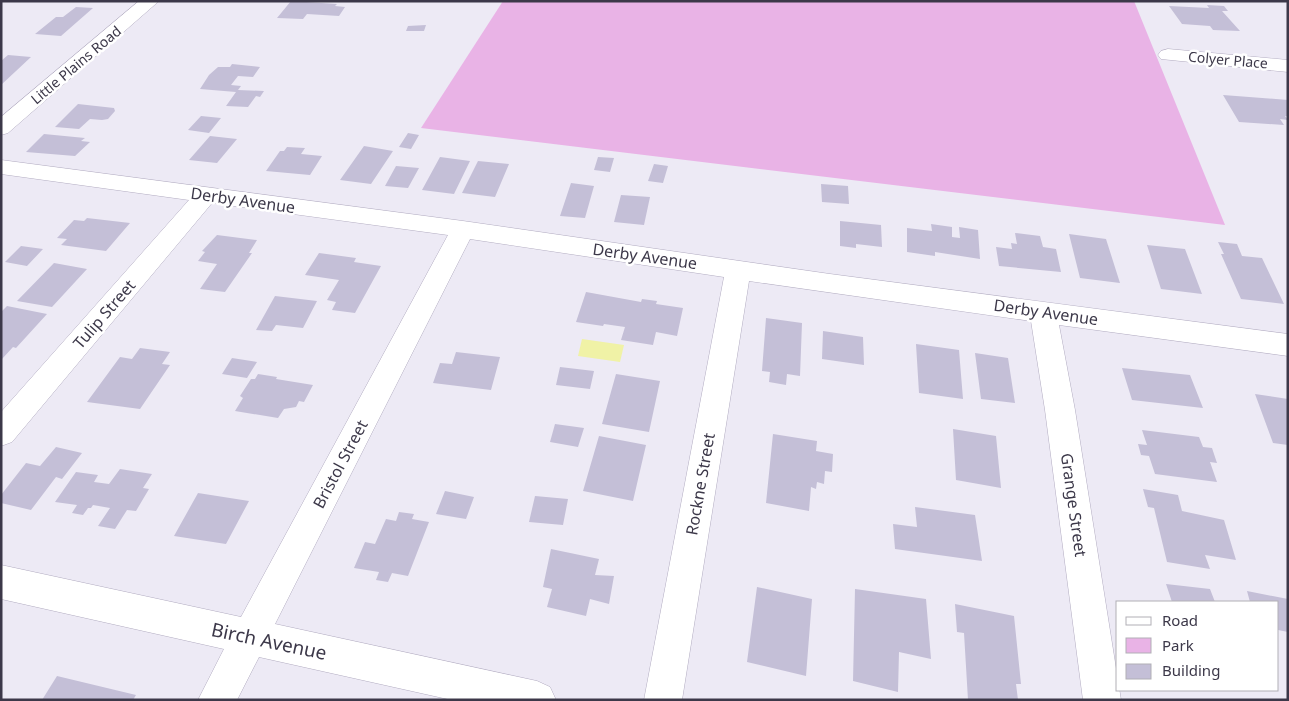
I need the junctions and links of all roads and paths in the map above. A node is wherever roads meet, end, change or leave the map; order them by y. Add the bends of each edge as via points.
1 (150, 1) edge
2 (1168, 55) dead end
3 (1288, 66) edge
4 (1, 128) edge
5 (1, 167) edge
6 (206, 195) junction
7 (463, 229) junction
8 (738, 269) junction
9 (1043, 312) junction
10 (1288, 344) edge
11 (1, 433) edge
12 (1, 582) edge
13 (250, 636) junction
14 (1110, 698) edge
15 (217, 700) edge
16 (537, 700) edge
17 (663, 700) edge

1 - 4 street, Little Plains Road
2 - 3 street, Colyer Place
5 - 6 street, Derby Avenue
6 - 7 street, Derby Avenue
6 - 11 street, Tulip Street
7 - 8 street, Derby Avenue
7 - 13 street, Bristol Street
8 - 9 street, Derby Avenue
8 - 17 street, Rockne Street
9 - 10 street, Derby Avenue
9 - 14 street, Grange Street
12 - 13 street, Birch Avenue
13 - 15 street, Bristol Street
13 - 16 street, Birch Avenue

